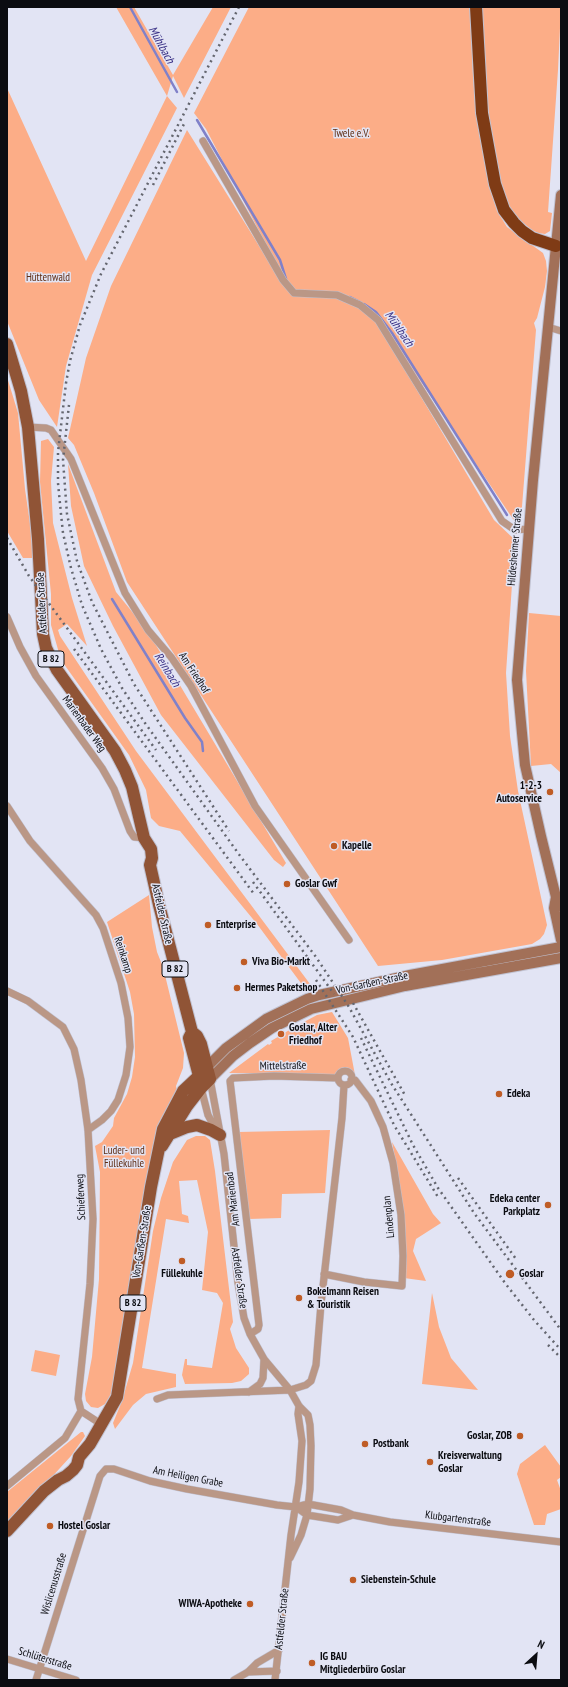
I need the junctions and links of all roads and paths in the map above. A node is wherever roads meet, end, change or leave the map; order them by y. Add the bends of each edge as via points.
1 (476, 7) edge
2 (203, 141) dead end
3 (561, 195) edge
4 (556, 246) junction
5 (548, 327) junction
6 (561, 331) edge
7 (7, 344) edge
8 (10, 364) edge
9 (28, 427) junction
10 (528, 529) junction
11 (7, 617) edge
12 (7, 806) edge
13 (144, 838) junction
14 (558, 902) edge
15 (350, 940) dead end
16 (561, 940) edge
17 (561, 947) edge
18 (561, 958) edge
19 (7, 990) edge
20 (192, 1032) junction
21 (208, 1066) junction
22 (204, 1077) junction
23 (338, 1078) junction
24 (352, 1080) junction
25 (230, 1081) joint
26 (344, 1085) junction
27 (201, 1088) junction
28 (88, 1130) junction
29 (170, 1134) junction
30 (220, 1135) junction
31 (159, 1150) junction
32 (324, 1274) junction
33 (250, 1334) junction
34 (264, 1359) junction
35 (290, 1390) junction
36 (249, 1392) junction
37 (157, 1399) dead end
38 (299, 1406) junction
39 (81, 1411) junction
40 (101, 1424) junction
41 (7, 1486) edge
42 (94, 1495) joint
43 (308, 1504) junction
44 (296, 1507) junction
45 (307, 1515) junction
46 (352, 1516) junction
47 (7, 1531) edge
48 (561, 1542) edge
49 (290, 1558) junction
50 (279, 1650) junction
51 (7, 1659) edge
52 (39, 1670) junction
53 (277, 1671) junction
54 (248, 1672) junction
55 (36, 1680) edge
56 (76, 1680) edge
57 (234, 1680) edge
58 (276, 1680) edge

1 - 4 highway via 482,113 495,184 504,210 518,227 532,238
2 - 10 street via 283,280 294,293 337,295 360,305 378,320 502,521 515,530
3 - 4 main road, Hildesheimer Straße
4 - 5 main road, Hildesheimer Straße
5 - 6 street
5 - 10 main road, Hildesheimer Straße
7 - 8 main road, Astfelder Straße / B 82
8 - 9 main road, Astfelder Straße / B 82 via 21,391
9 - 13 main road, Astfelder Straße / B 82 via 46,648 56,670 115,751 125,770
9 - 15 street, Am Friedhof via 51,430 71,459 125,593 148,630 191,686 255,806
10 - 14 main road, Hildesheimer Straße via 517,680 526,765
11 - 13 street, Marienbader Weg via 36,676 114,789 130,831 134,837
12 - 28 street, Reinkamp via 30,841 96,915 103,928 121,983 128,1018 130,1047 126,1075 118,1100 111,1111
13 - 20 main road, Astfelder Straße / B 82 via 142,851 150,865
14 - 16 main road, Hildesheimer Straße via 554,908
17 - 21 main road, Von-Garßen-Straße via 319,994 266,1019 226,1048
18 - 22 main road, Von-Garßen-Straße via 405,986 311,1009 272,1028
19 - 28 street, Schieferweg via 28,1001 63,1027 74,1049
20 - 21 main road, Astfelder Straße / B 82 via 197,1036
20 - 22 main road, Astfelder Straße / B 82 via 189,1038
21 - 22 main road, Astfelder Straße / B 82
22 - 27 main road, Von-Garßen-Straße / B 82
22 - 30 street, Astfelder Straße via 219,1121
22 - 31 main road, Von-Garßen-Straße / B 82 via 183,1090 163,1129
23 - 24 street, Lindenplan via 346,1071
23 - 25 street, Mittelstraße via 274,1076 233,1078
23 - 26 street
24 - 26 street
24 - 32 street, Lindenplan via 371,1101 383,1127 392,1163 401,1215 402,1286
25 - 33 street, Am Marienbad via 259,1324 258,1329
26 - 32 street
27 - 29 main road, Von-Garßen-Straße / B 82
27 - 30 street, Astfelder Straße via 208,1116
28 - 39 street, Schieferweg via 93,1219 90,1284 78,1399
29 - 30 main road via 197,1125
29 - 31 main road, Von-Garßen-Straße / B 82
30 - 33 street, Astfelder Straße via 238,1283 244,1318
31 - 40 main road, Von-Garßen-Straße / B 82 via 119,1382
32 - 35 street via 314,1373 306,1385
33 - 34 street, Astfelder Straße
34 - 35 street, Astfelder Straße
34 - 36 street via 263,1378 260,1384
35 - 36 street
35 - 38 street, Astfelder Straße
36 - 37 street via 168,1395
38 - 43 street, Astfelder Straße via 308,1415 311,1435
38 - 44 street, Astfelder Straße via 302,1441
39 - 40 street
39 - 41 street via 65,1438
40 - 47 main road, Von-Garßen-Straße / B 82 via 79,1457 62,1470 58,1480 44,1491
42 - 44 street, Am Heiligen Grabe via 102,1472 114,1469 150,1481
42 - 52 street, Wislicenusstraße
43 - 44 street, Am Heiligen Grabe
43 - 45 street, Astfelder Straße
43 - 46 street, Klubgartenstraße via 341,1510
44 - 45 street, Am Heiligen Grabe
44 - 49 street, Astfelder Straße
45 - 46 street, Klubgartenstraße via 338,1520
45 - 49 street, Astfelder Straße
46 - 48 street, Klubgartenstraße
49 - 50 street, Astfelder Straße
50 - 53 street, Astfelder Straße
50 - 54 street via 257,1663
51 - 52 street, Schlüterstraße
52 - 55 street, Wislicenusstraße
52 - 56 street, Schlüterstraße
53 - 54 street
53 - 58 street, Astfelder Straße
54 - 57 street

